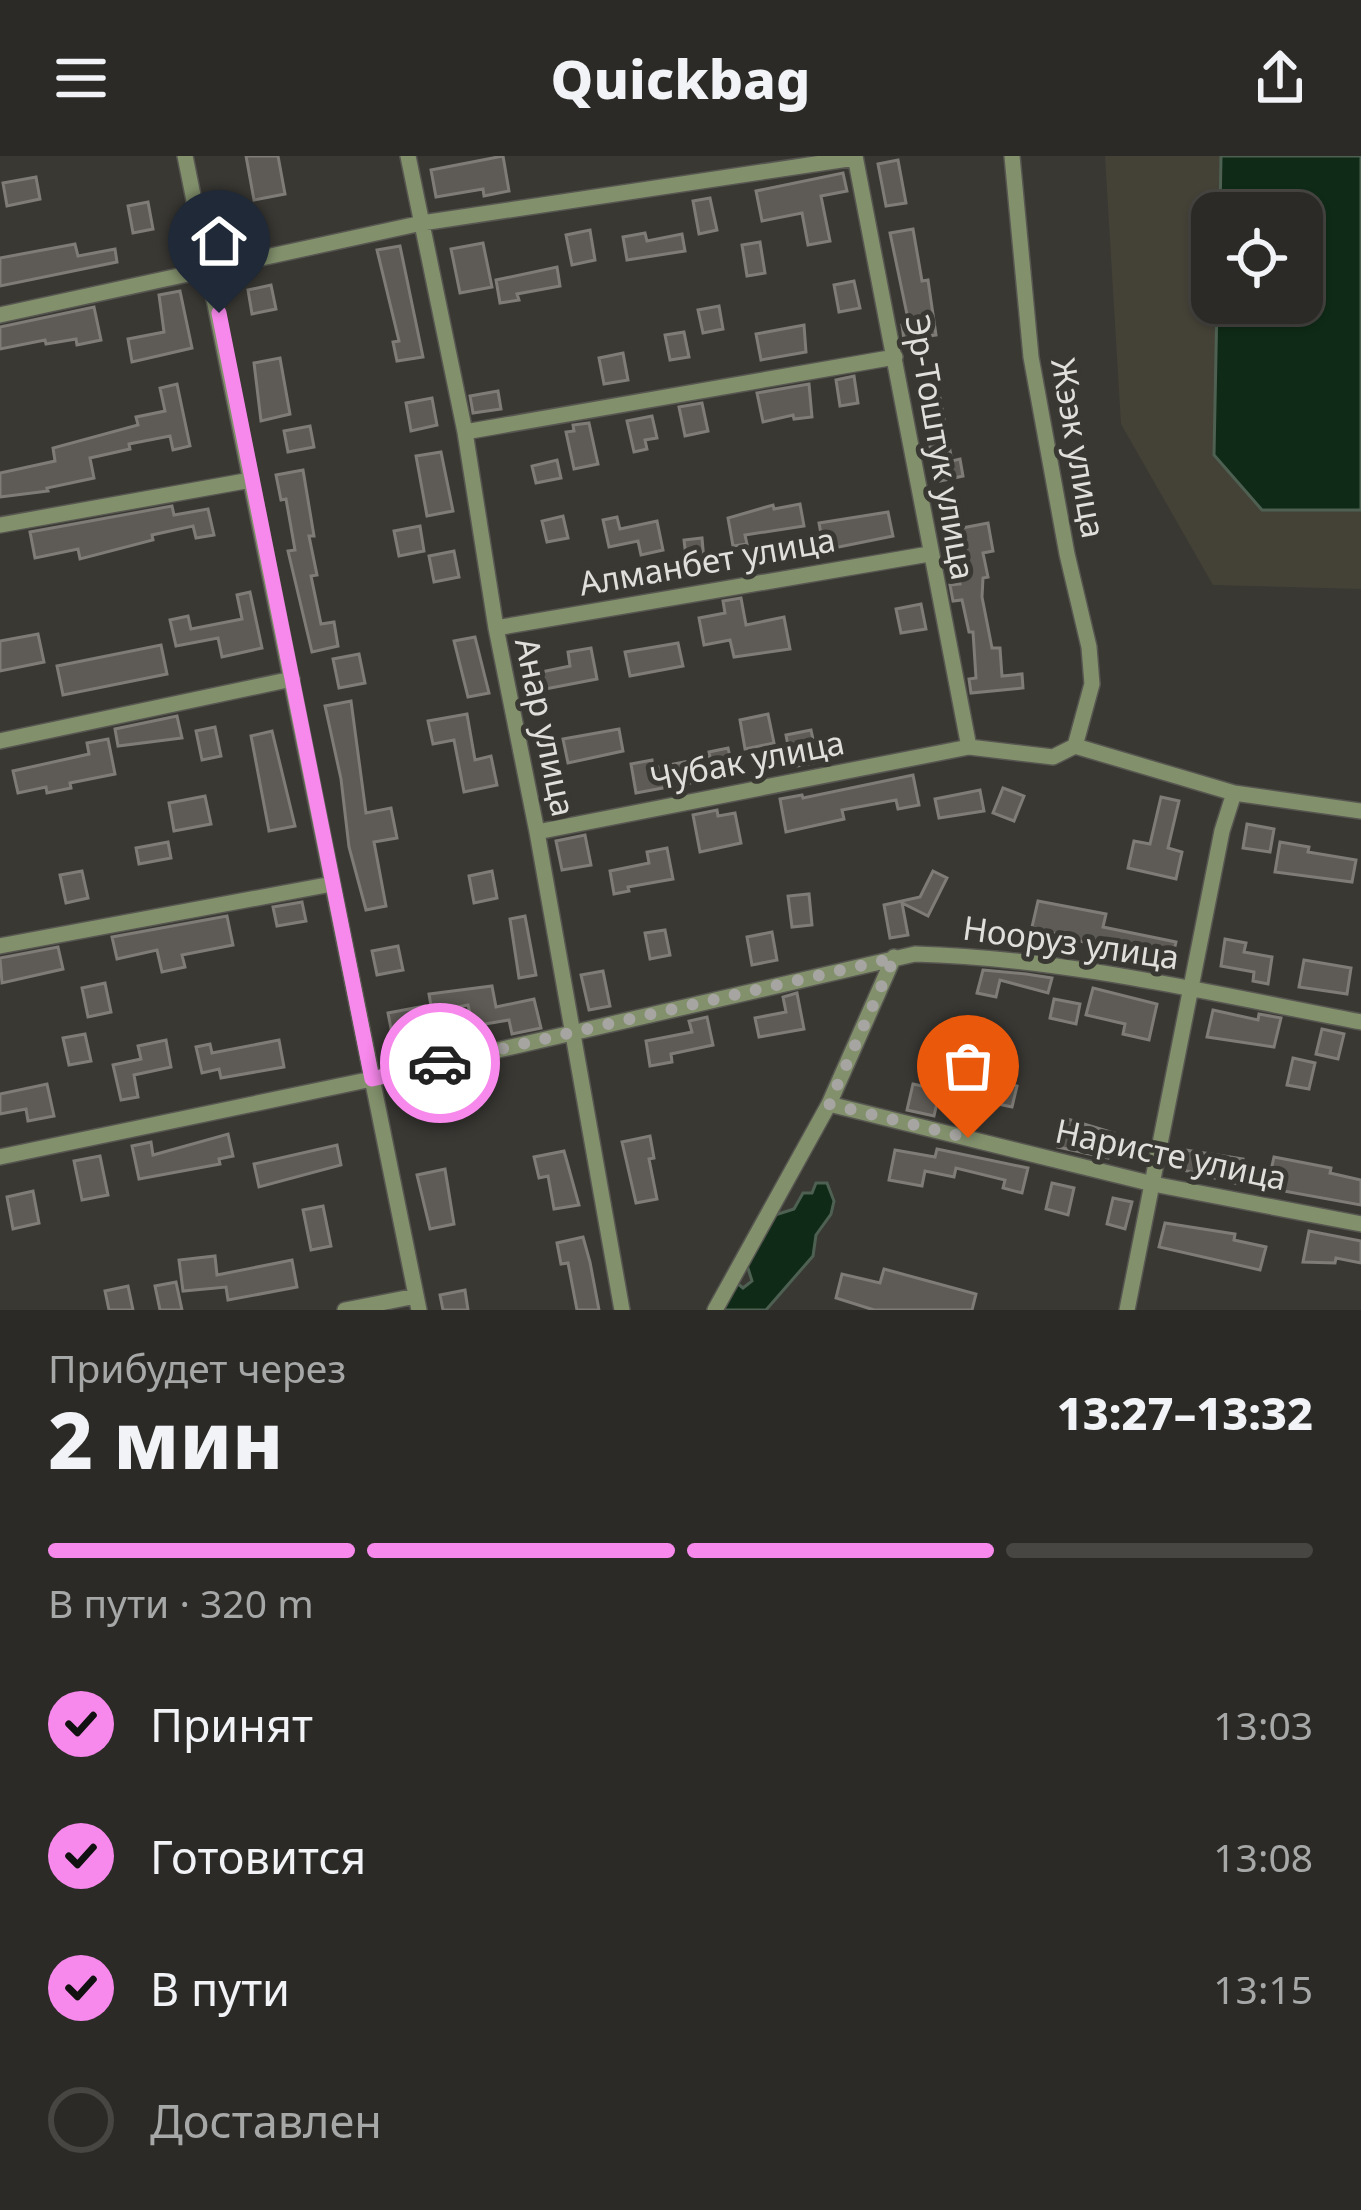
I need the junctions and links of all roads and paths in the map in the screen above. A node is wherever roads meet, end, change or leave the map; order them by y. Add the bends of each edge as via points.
1 (185, 156) edge
2 (408, 156) edge
3 (1012, 156) edge
4 (855, 157) edge
5 (422, 223) junction
6 (210, 271) junction
7 (0, 315) edge
8 (895, 357) junction
9 (465, 432) junction
10 (251, 480) junction
11 (0, 525) edge
12 (929, 554) junction
13 (496, 628) junction
14 (292, 679) junction
15 (0, 741) edge
16 (1075, 746) junction
17 (969, 747) junction
18 (1234, 793) junction
19 (1361, 811) edge
20 (537, 832) junction
21 (332, 884) junction
22 (0, 946) edge
23 (894, 958) junction
24 (1190, 989) junction
25 (1361, 1022) edge
26 (574, 1032) junction
27 (372, 1079) junction
28 (829, 1104) junction
29 (0, 1157) edge
30 (1153, 1184) junction
31 (1361, 1224) edge
32 (418, 1303) edge
33 (345, 1310) edge
34 (622, 1310) edge
35 (715, 1310) edge
36 (1127, 1310) edge

1 - 6 street
2 - 5 street, Анар улица
3 - 16 street, Жээк улица via 1030,357 1089,647 1091,684
4 - 5 street, Эр-Тоштук улица
4 - 8 street, Эр-Тоштук улица
5 - 6 street, Эр-Тоштук улица
5 - 9 street, Анар улица
6 - 7 street, Эр-Тоштук улица
6 - 10 street
8 - 9 street
8 - 12 street, Эр-Тоштук улица
9 - 13 street, Анар улица
10 - 11 street
10 - 14 street
12 - 13 street, Алманбет улица
12 - 17 street, Эр-Тоштук улица
13 - 20 street, Анар улица
14 - 15 street
14 - 21 street
16 - 17 street via 1053,757
16 - 18 street
17 - 20 street, Чубак улица
18 - 19 street
18 - 24 street
20 - 26 street, Анар улица
21 - 22 street
21 - 27 street
23 - 24 street, Нооруз улица via 981,956
23 - 26 street, Нооруз улица
23 - 28 street
24 - 25 street, Нооруз улица
24 - 30 street
26 - 27 street, Нооруз улица
26 - 34 street, Анар улица
27 - 29 street, Нооруз улица
27 - 32 street
28 - 30 street, Наристе улица
28 - 35 street
30 - 31 street, Наристе улица
30 - 36 street
32 - 33 street

